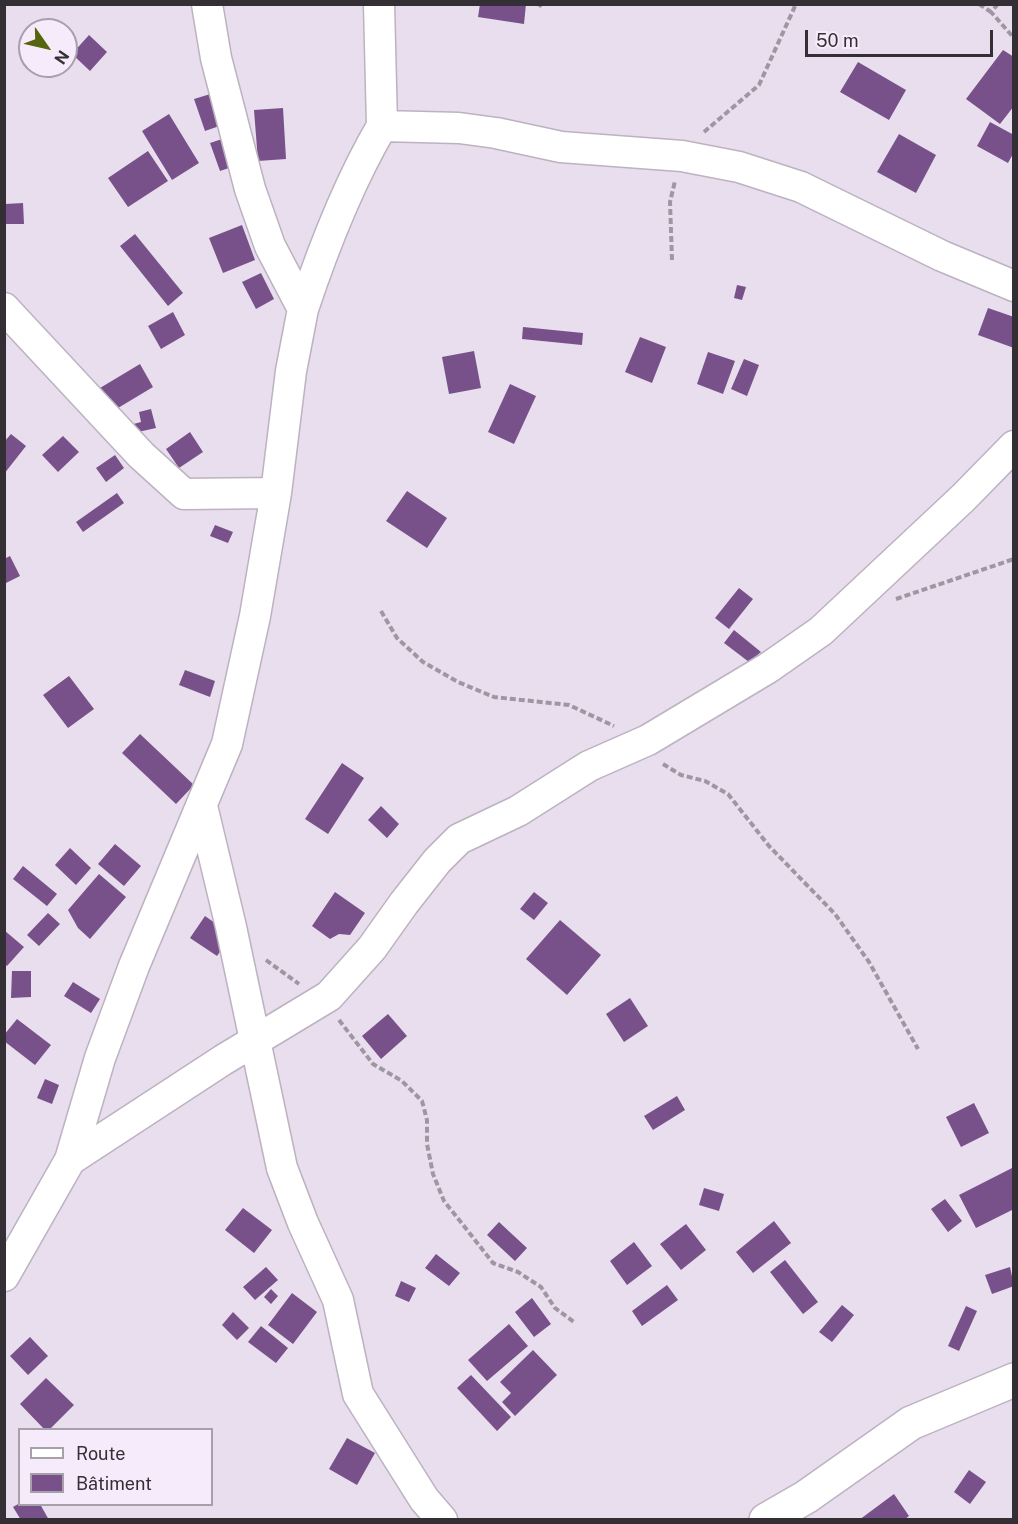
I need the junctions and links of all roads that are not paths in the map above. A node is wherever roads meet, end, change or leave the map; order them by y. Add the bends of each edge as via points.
1 (207, 4) edge
2 (379, 4) edge
3 (382, 126) junction
4 (1014, 286) edge
5 (4, 308) edge
6 (303, 309) junction
7 (1014, 446) edge
8 (276, 493) junction
9 (202, 806) junction
10 (254, 1042) junction
11 (70, 1160) junction
12 (4, 1276) edge
13 (1014, 1380) edge
14 (442, 1520) edge
15 (766, 1520) edge

1 - 6 street via 216,58 250,189 270,246
2 - 3 street
3 - 4 street via 459,128 561,147 682,156 739,167 801,187 942,256
3 - 6 street via 346,196
5 - 8 street via 141,455 184,494
6 - 8 street
7 - 10 street via 821,631 768,668 648,740 589,766 518,811 459,839 329,996
8 - 9 street via 227,744
9 - 10 street
9 - 11 street via 134,966 100,1058
10 - 11 street
10 - 14 street via 282,1168 338,1300 358,1394 424,1499
11 - 12 street
13 - 15 main road via 911,1423 806,1497

